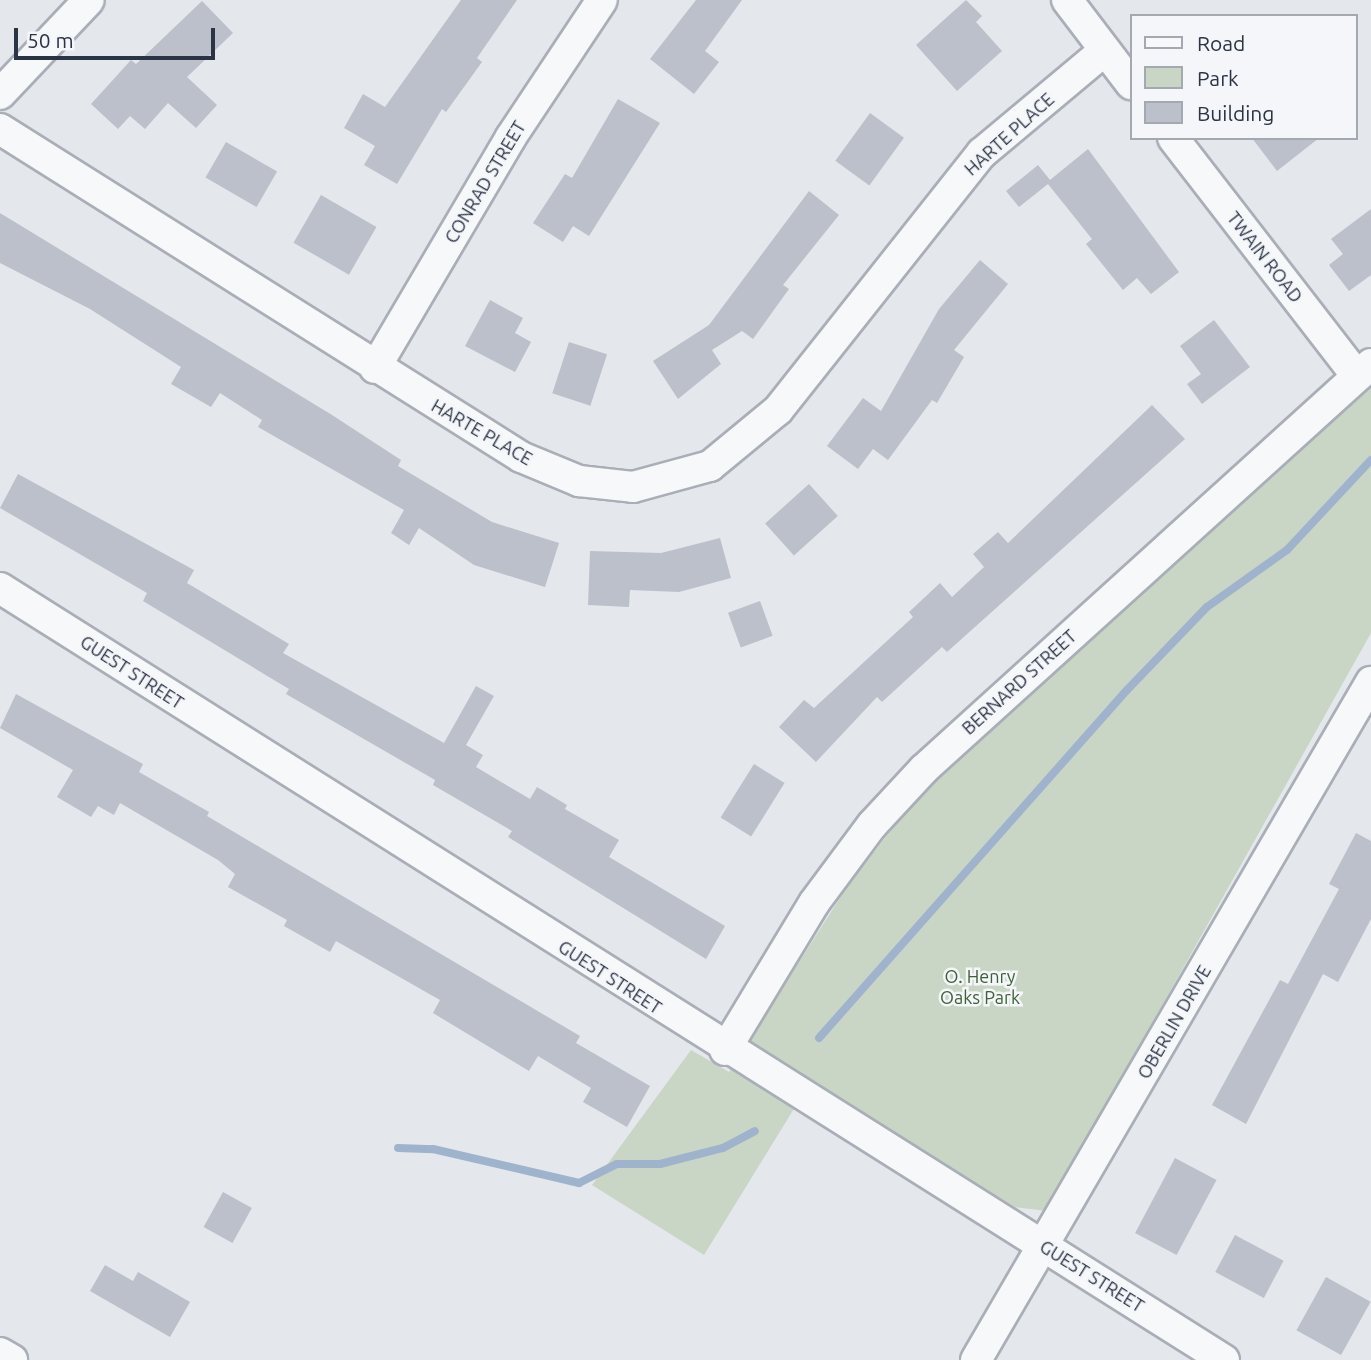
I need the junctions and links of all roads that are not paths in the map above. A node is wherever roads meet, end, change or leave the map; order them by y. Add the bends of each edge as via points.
1 (89, 0) edge
2 (602, 0) edge
3 (1067, 0) edge
4 (1105, 50) junction
5 (1130, 83) edge
6 (0, 94) edge
7 (0, 128) edge
8 (1175, 140) edge
9 (375, 369) junction
10 (1364, 370) edge
11 (0, 588) edge
12 (1371, 682) edge
13 (725, 1050) junction
14 (1044, 1246) junction
15 (0, 1353) edge
16 (12, 1360) edge
17 (976, 1360) edge
18 (1224, 1360) edge

1 - 6 street
2 - 9 street, CONRAD STREET via 511,137
3 - 4 street
4 - 5 street
4 - 9 street, HARTE PLACE via 982,153 778,410 710,466 633,487 579,481 521,457
7 - 9 street, HARTE PLACE
8 - 10 street, TWAIN ROAD
10 - 13 street, BERNARD STREET via 924,769 872,825 814,903
11 - 13 street, GUEST STREET
12 - 14 street, OBERLIN DRIVE
13 - 14 street, GUEST STREET
14 - 17 street, OBERLIN DRIVE
14 - 18 street, GUEST STREET
15 - 16 street

